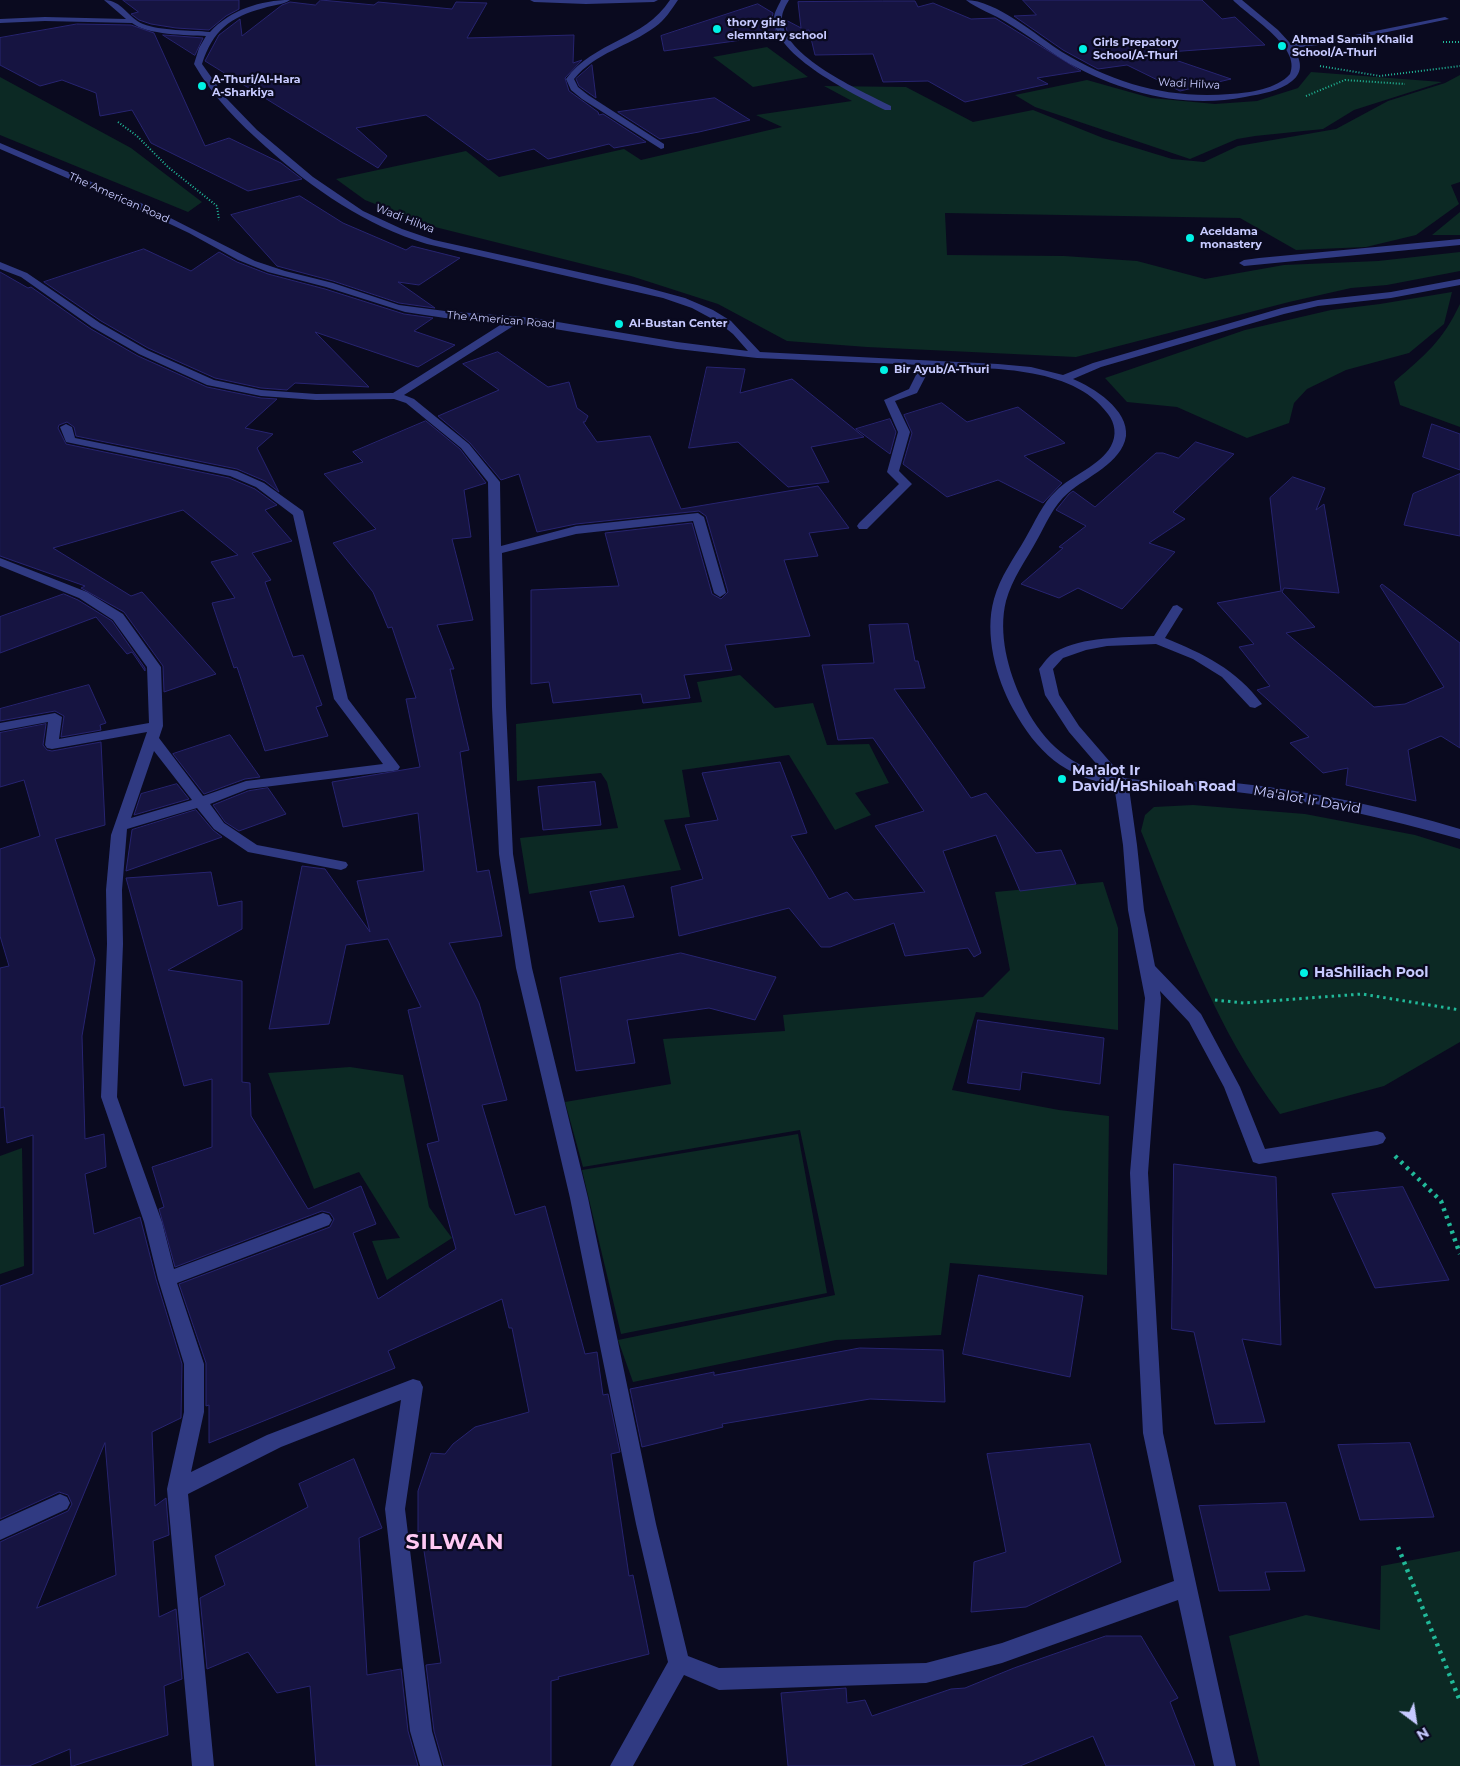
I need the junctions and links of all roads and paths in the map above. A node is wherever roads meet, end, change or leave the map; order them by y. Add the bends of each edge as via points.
1 (108, 0) edge
2 (286, 0) edge
3 (534, 0) edge
4 (654, 0) edge
5 (674, 0) edge
6 (785, 0) edge
7 (970, 0) edge
8 (1237, 0) edge
9 (1445, 19) dead end
10 (0, 21) edge
11 (134, 21) junction
12 (211, 34) junction
13 (1288, 46) junction
14 (1296, 65) junction
15 (1460, 66) edge
16 (888, 108) dead end
17 (118, 122) dead end
18 (0, 146) edge
19 (661, 146) dead end
20 (1460, 242) edge
21 (230, 253) junction
22 (1244, 263) dead end
23 (0, 265) edge
24 (1460, 282) edge
25 (514, 320) junction
26 (757, 355) junction
27 (927, 363) junction
28 (1062, 379) junction
29 (395, 396) junction
30 (66, 427) dead end
31 (863, 526) dead end
32 (496, 551) junction
33 (0, 562) edge
34 (720, 592) dead end
35 (1177, 609) dead end
36 (1158, 640) junction
37 (1255, 704) dead end
38 (0, 727) edge
39 (154, 732) junction
40 (1121, 783) junction
41 (201, 802) junction
42 (121, 826) junction
43 (1460, 834) edge
44 (341, 865) dead end
45 (1148, 969) junction
46 (1174, 996) junction
47 (1460, 1010) edge
48 (1377, 1138) joint
49 (323, 1220) dead end
50 (1460, 1254) edge
51 (167, 1279) junction
52 (177, 1489) junction
53 (60, 1504) dead end
54 (0, 1531) edge
55 (1398, 1547) dead end
56 (1186, 1587) junction
57 (679, 1663) junction
58 (1460, 1701) edge
59 (203, 1766) edge
60 (431, 1766) edge
61 (621, 1766) edge
62 (1226, 1766) edge

1 - 11 street
2 - 12 street, Wadi Hilwa via 248,9 229,18
3 - 4 street
5 - 19 street via 665,16 652,26 596,54 578,67 570,79 574,88 585,97
6 - 16 street via 778,19 791,47 831,78
7 - 14 street, Wadi Hilwa via 992,10 1099,76 1150,92 1214,98 1254,93 1292,78
8 - 13 street
9 - 13 street via 1335,41
10 - 11 street via 45,18
11 - 12 street via 140,26
12 - 26 street, Wadi Hilwa via 198,64 212,88 248,126 312,182 358,213 387,227 454,248 617,282 673,298 724,321
13 - 14 street
14 - 15 path via 1331,67 1380,76
17 - 21 path via 217,206 220,225 232,238
18 - 21 street, The American Road via 185,228
20 - 22 street
21 - 25 street, The American Road via 263,268 408,310
23 - 29 street via 24,276 96,325 143,352 211,383 261,393 316,397
24 - 28 street via 1282,311 1097,365
25 - 26 street, The American Road via 700,350
25 - 29 street
26 - 27 street, The American Road
27 - 28 street, The American Road via 1007,368
27 - 31 street via 913,391 888,400 904,432 893,472 906,484
28 - 40 street, Ma'alot Ir David via 1092,392 1110,410 1119,425 1120,435 1117,446 1062,491 1045,510 1017,561 998,606 999,642 1005,675 1014,699 1045,745 1064,764
29 - 32 street via 410,402 465,446 494,482
30 - 41 street via 70,440 233,473 260,485 299,514 341,699 393,767 246,785
32 - 34 street via 576,530 698,516
32 - 57 street via 506,854 524,968 579,1198 646,1524
33 - 39 street via 84,595 118,617 154,668
35 - 36 street
36 - 37 street via 1210,662 1227,674
36 - 40 street via 1107,642 1083,647 1058,655 1046,669 1052,695 1074,729
38 - 39 street via 56,718 52,745
39 - 41 street
39 - 42 street
40 - 43 street, Ma'alot Ir David via 1234,788 1394,816
40 - 45 street via 1136,910
41 - 42 street
41 - 44 street via 219,826 253,849
42 - 51 street via 114,890 109,1097 153,1222
45 - 46 street
45 - 56 street via 1153,998 1139,1173 1144,1293 1153,1433
46 - 47 path via 1244,1003 1362,994
46 - 48 street via 1195,1018 1232,1087 1259,1157
48 - 50 path via 1441,1201
49 - 51 street
51 - 52 street via 194,1364 194,1412
52 - 59 street
52 - 60 street via 274,1442 413,1387 396,1508 421,1731
53 - 54 street
55 - 58 path
56 - 57 street via 1002,1653 926,1673 719,1679
56 - 62 street
57 - 61 street

